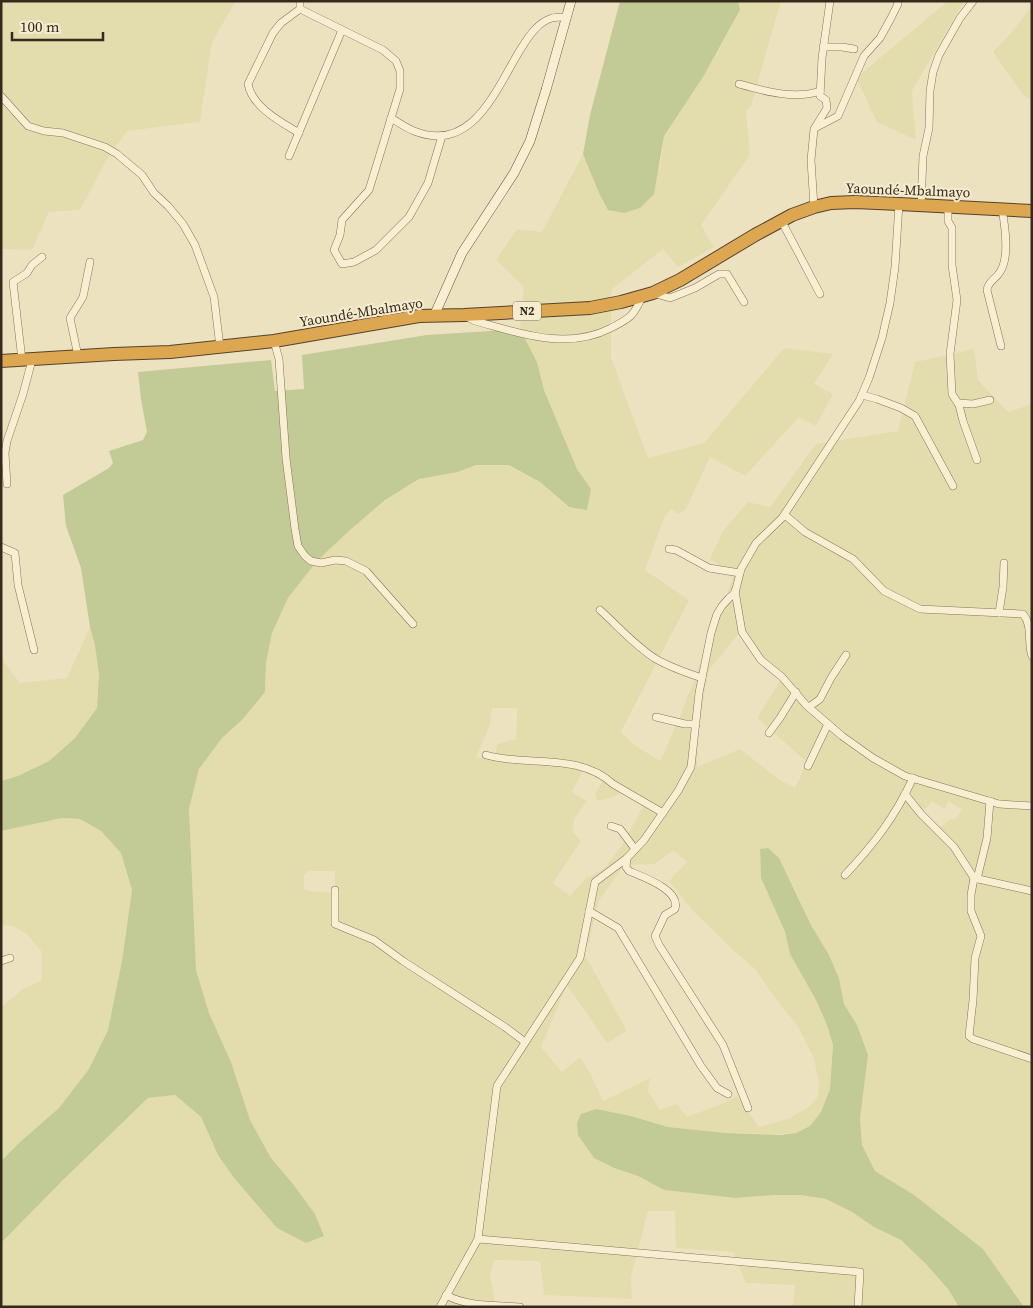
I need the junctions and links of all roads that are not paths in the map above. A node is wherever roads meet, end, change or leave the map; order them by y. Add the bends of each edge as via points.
1 (571, 1) edge
2 (829, 1) edge
3 (898, 1) edge
4 (973, 1) edge
5 (300, 5) edge
6 (567, 17) junction
7 (342, 30) junction
8 (823, 47) junction
9 (854, 49) dead end
10 (739, 84) dead end
11 (820, 91) junction
12 (1, 96) edge
13 (391, 118) junction
14 (814, 128) junction
15 (299, 133) junction
16 (442, 136) junction
17 (288, 156) dead end
18 (899, 204) junction
19 (921, 205) junction
20 (948, 206) junction
21 (814, 207) junction
22 (1002, 209) junction
23 (1032, 211) edge
24 (781, 220) junction
25 (42, 257) dead end
26 (90, 262) dead end
27 (820, 294) dead end
28 (648, 295) junction
29 (744, 302) dead end
30 (434, 316) junction
31 (464, 316) junction
32 (274, 341) junction
33 (1001, 346) dead end
34 (220, 347) junction
35 (78, 356) junction
36 (27, 360) junction
37 (1, 361) edge
38 (862, 396) junction
39 (990, 400) dead end
40 (958, 403) junction
41 (977, 460) dead end
42 (7, 484) dead end
43 (953, 486) dead end
44 (784, 515) junction
45 (1, 547) edge
46 (669, 549) dead end
47 (1004, 563) dead end
48 (740, 573) junction
49 (735, 590) junction
50 (600, 610) dead end
51 (998, 613) junction
52 (413, 624) dead end
53 (34, 650) dead end
54 (846, 655) dead end
55 (1032, 656) edge
56 (702, 678) junction
57 (796, 692) junction
58 (809, 707) junction
59 (656, 717) dead end
60 (696, 724) junction
61 (828, 724) junction
62 (769, 733) dead end
63 (486, 755) dead end
64 (808, 766) dead end
65 (913, 778) junction
66 (905, 794) junction
67 (990, 801) junction
68 (1031, 804) edge
69 (663, 813) junction
70 (611, 826) dead end
71 (635, 850) junction
72 (626, 858) junction
73 (845, 875) dead end
74 (975, 879) junction
75 (335, 890) dead end
76 (1032, 891) edge
77 (589, 911) junction
78 (10, 958) dead end
79 (1, 961) edge
80 (525, 1042) junction
81 (1032, 1059) edge
82 (728, 1094) dead end
83 (748, 1108) dead end
84 (478, 1239) junction
85 (446, 1295) junction
86 (440, 1307) edge
87 (520, 1307) edge
88 (858, 1307) edge

1 - 6 main road
2 - 8 street
3 - 14 street via 880,38 864,56 838,116
4 - 19 street via 960,18 932,72
5 - 7 street
5 - 15 street via 273,32 248,84 253,98 263,108
6 - 16 street via 551,18 536,28 479,116 457,132
6 - 30 main road via 530,141 514,173 462,253
7 - 13 street via 383,50 398,66 401,82
7 - 15 street
8 - 9 street
8 - 11 street
10 - 11 street via 789,94
11 - 14 street via 827,108
12 - 34 street via 28,126 63,133 104,147 142,176 183,224 195,246 214,297
13 - 16 street via 412,130
13 - 16 street via 369,190 341,222 334,250 342,264 354,262 376,250 410,217 428,183
14 - 21 street via 811,160
15 - 17 street
18 - 19 highway, Yaoundé-Mbalmayo / N2
18 - 21 highway, Yaoundé-Mbalmayo / N2 via 855,202
18 - 38 street via 890,303
19 - 20 highway, Yaoundé-Mbalmayo / N2
20 - 22 highway, Yaoundé-Mbalmayo / N2
20 - 40 street via 956,300 950,354 952,394
21 - 24 highway, Yaoundé-Mbalmayo / N2
22 - 23 highway, Yaoundé-Mbalmayo / N2
22 - 33 street via 1004,262 1002,270 988,283 986,290
24 - 27 street
24 - 28 highway, Yaoundé-Mbalmayo / N2 via 680,280
25 - 36 street via 13,282
26 - 35 street via 83,297 70,318
28 - 29 street via 670,298 722,273 727,274
28 - 31 highway, Yaoundé-Mbalmayo / N2 via 590,308
28 - 31 street via 635,314 604,332 580,338 555,340 536,337
30 - 31 highway, Yaoundé-Mbalmayo / N2
30 - 32 highway, Yaoundé-Mbalmayo / N2 via 404,318
32 - 34 highway, Yaoundé-Mbalmayo / N2
32 - 52 street via 298,546 311,561 346,561 366,571
34 - 35 highway, Yaoundé-Mbalmayo / N2
35 - 36 highway, Yaoundé-Mbalmayo / N2
36 - 37 highway, Yaoundé-Mbalmayo / N2
36 - 42 street via 23,394 5,453
38 - 43 street via 902,408 915,416
38 - 44 street
39 - 40 street
40 - 41 street
44 - 48 street via 756,543
44 - 51 street via 805,532 853,558 884,591 920,609
45 - 53 street via 15,553 18,585
46 - 48 street via 709,568
47 - 51 street
48 - 49 street
49 - 56 street via 717,614
49 - 57 street via 742,632 761,660
50 - 56 street via 656,658
51 - 55 street via 1023,614 1027,618
54 - 58 street via 820,698
56 - 60 street
57 - 58 street
57 - 62 street
58 - 61 street
59 - 60 street
60 - 69 street via 691,767
61 - 64 street
61 - 65 street via 873,758
63 - 69 street via 507,760 569,763 606,778
65 - 66 street
65 - 67 street
66 - 73 street via 884,830
66 - 74 street via 954,847
67 - 68 street
67 - 74 street via 987,838
69 - 71 street
70 - 71 street via 620,829
71 - 72 street
72 - 77 street via 595,882
72 - 83 street via 629,871 667,890 675,898 675,909 665,915 655,936 723,1045
74 - 76 street
74 - 81 street via 971,911 980,936 975,958 970,1036
75 - 80 street via 334,924 374,940
77 - 80 street via 580,958
77 - 82 street via 618,928 702,1066 717,1088
78 - 79 street
80 - 84 street via 497,1086
84 - 85 street
84 - 88 street via 860,1272
85 - 86 street
85 - 87 street via 471,1303

